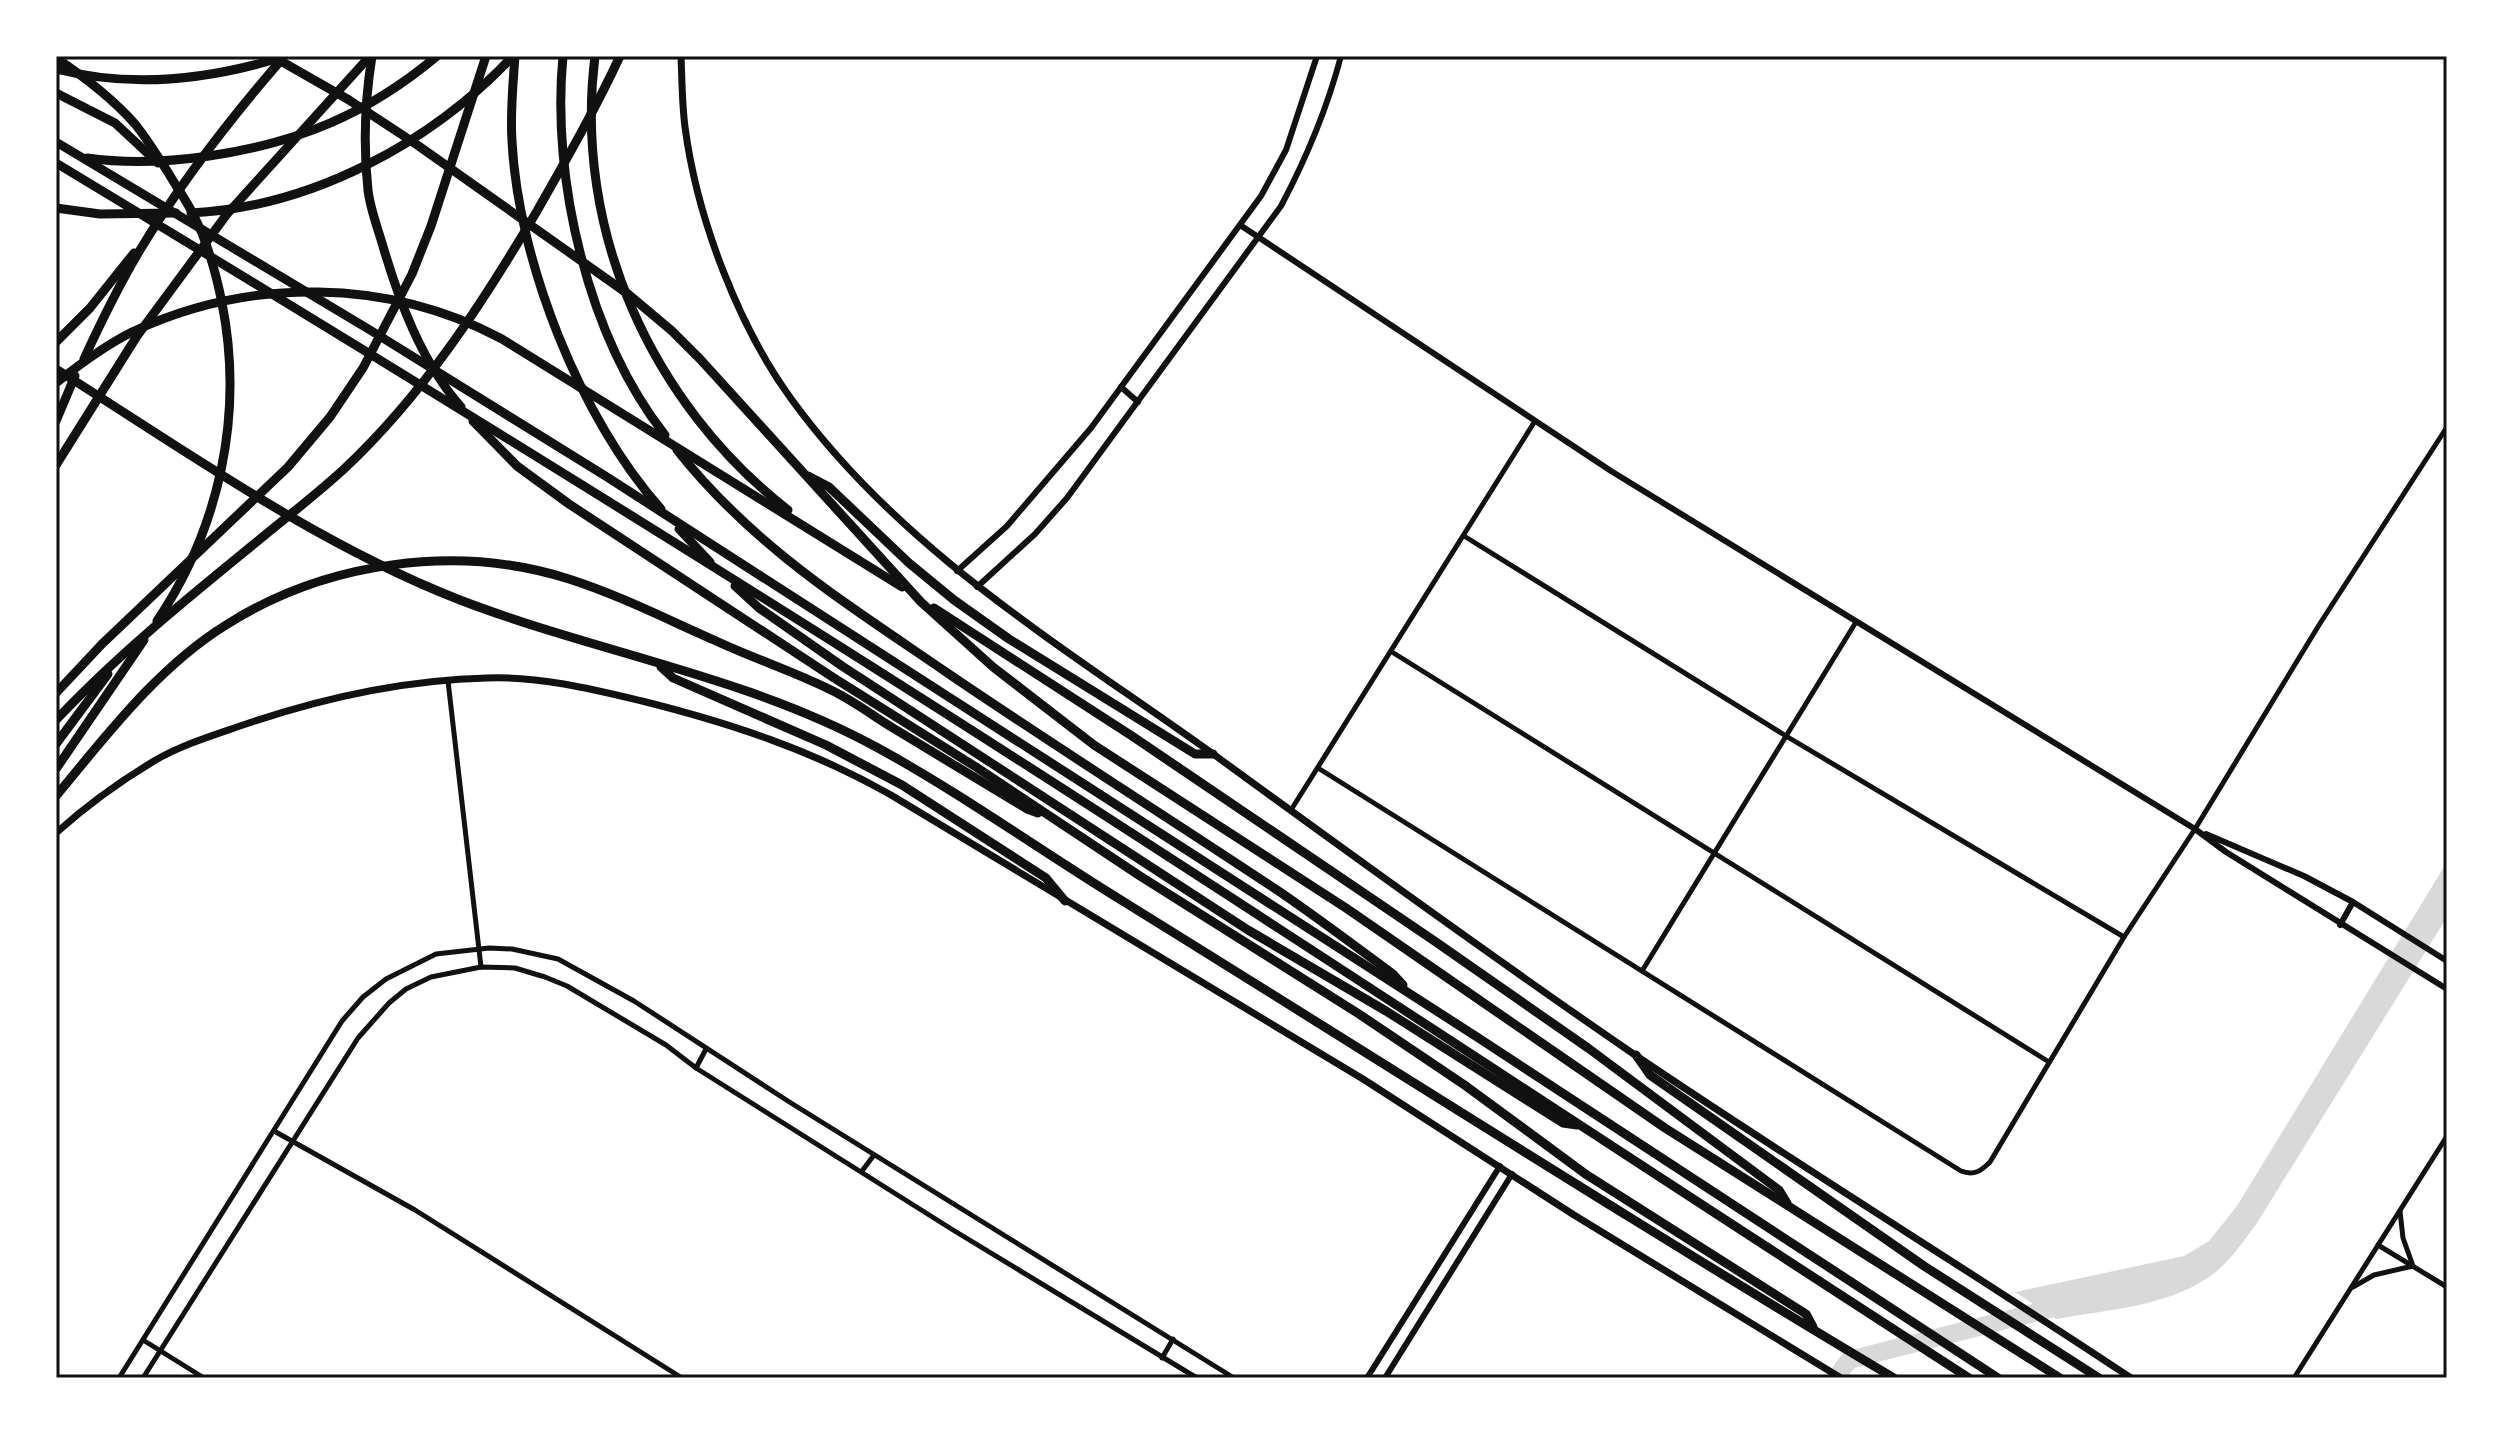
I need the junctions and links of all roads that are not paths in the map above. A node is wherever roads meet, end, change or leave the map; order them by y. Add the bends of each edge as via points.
1 (272, 56) edge
2 (285, 56) edge
3 (371, 56) edge
4 (437, 56) edge
5 (486, 56) edge
6 (514, 56) edge
7 (563, 56) edge
8 (595, 56) edge
9 (620, 56) edge
10 (681, 56) edge
11 (1317, 56) edge
12 (1341, 56) edge
13 (56, 58) edge
14 (56, 69) edge
15 (56, 93) edge
16 (56, 142) edge
17 (56, 152) edge
18 (56, 163) edge
19 (169, 174) junction
20 (56, 208) edge
21 (1240, 225) junction
22 (152, 232) junction
23 (1259, 237) junction
24 (56, 342) edge
25 (56, 369) edge
26 (56, 383) edge
27 (1121, 387) junction
28 (1138, 402) junction
29 (56, 421) edge
30 (1535, 421) junction
31 (2447, 427) edge
32 (56, 465) edge
33 (802, 473) junction
34 (1464, 536) junction
35 (822, 537) junction
36 (957, 571) junction
37 (977, 587) junction
38 (1856, 622) junction
39 (134, 644) junction
40 (1392, 652) junction
41 (655, 663) junction
42 (448, 681) junction
43 (56, 693) edge
44 (56, 720) edge
45 (1786, 736) junction
46 (56, 744) edge
47 (1213, 754) junction
48 (1318, 768) junction
49 (56, 769) edge
50 (56, 796) edge
51 (1290, 811) junction
52 (1051, 817) junction
53 (2195, 829) junction
54 (56, 833) edge
55 (1716, 853) junction
56 (1065, 901) junction
57 (2353, 902) junction
58 (2340, 925) junction
59 (2124, 937) junction
60 (478, 949) junction
61 (2447, 961) edge
62 (481, 967) junction
63 (1642, 971) junction
64 (2447, 989) edge
65 (1414, 997) junction
66 (706, 1049) junction
67 (1636, 1055) junction
68 (2049, 1062) junction
69 (696, 1068) junction
70 (1579, 1125) junction
71 (274, 1131) junction
72 (2447, 1136) edge
73 (291, 1141) junction
74 (874, 1155) junction
75 (1500, 1166) junction
76 (862, 1171) junction
77 (1512, 1173) junction
78 (1792, 1209) junction
79 (2400, 1210) junction
80 (2378, 1245) junction
81 (2413, 1266) junction
82 (2447, 1287) edge
83 (2352, 1288) junction
84 (1818, 1332) junction
85 (1173, 1339) junction
86 (143, 1340) junction
87 (160, 1351) junction
88 (1162, 1358) junction
89 (119, 1378) edge
90 (143, 1378) edge
91 (204, 1378) edge
92 (682, 1378) edge
93 (1197, 1378) edge
94 (1234, 1378) edge
95 (1367, 1378) edge
96 (1385, 1378) edge
97 (1841, 1378) edge
98 (1894, 1378) edge
99 (1969, 1378) edge
100 (1998, 1378) edge
101 (2060, 1378) edge
102 (2099, 1378) edge
103 (2131, 1378) edge
104 (2294, 1378) edge

1 - 33 highway via 413,142 628,294 672,331
2 - 14 highway via 174,79
2 - 22 highway via 215,139
3 - 32 highway via 227,214 137,336
3 - 52 highway via 368,192 390,272 424,351 484,434 548,489
4 - 17 highway via 344,118 280,143 147,163
5 - 43 highway via 422,250 392,316 330,417 288,467
6 - 20 highway via 420,134 350,172 298,192 199,212 100,214
6 - 70 highway via 512,142 544,296 576,377 619,453 689,539 759,608 842,666 1248,930 1563,1123
7 - 65 highway via 562,139 580,250 600,318 658,426 717,497 783,557 1282,894 1393,974
8 - 35 highway via 596,177 611,255 633,315 670,383 717,444
9 - 39 highway via 511,255 416,392 344,469
10 - 36 main road via 685,126 716,252 767,361 792,401 859,480
11 - 21 street via 1286,150
12 - 23 street via 1306,160
13 - 19 highway via 133,122
15 - 19 highway via 115,123
16 - 65 highway via 607,477
18 - 70 highway via 860,659
19 - 49 highway via 207,247 227,329 230,390 223,464 211,514 186,574
21 - 23 street
21 - 27 street
22 - 24 highway
22 - 29 highway via 117,292
23 - 28 street
23 - 30 street
25 - 41 highway via 216,471 412,579 563,636
26 - 35 highway via 131,333 230,299 268,293 373,295 449,314 502,339
27 - 28 street
27 - 36 street via 1039,492
28 - 37 street via 1067,498
30 - 34 street
30 - 38 street
31 - 53 street
33 - 47 highway via 829,487 909,563 1009,639 1195,754
33 - 78 highway via 931,612 1094,745
34 - 40 street
34 - 45 street
35 - 78 highway via 1132,736 1433,940 1779,1190
36 - 37 main road
37 - 47 main road
38 - 45 street
38 - 53 street
39 - 44 highway
39 - 46 highway
40 - 48 street
40 - 55 street
41 - 56 highway via 673,678 826,745 902,785 1046,878
41 - 84 highway via 756,693 878,748
42 - 54 main road via 362,691 216,734 156,760
42 - 56 main road via 488,678 573,686 766,737 853,774
42 - 60 street
45 - 55 street
45 - 59 street
47 - 51 main road
48 - 51 street
48 - 63 street
50 - 52 highway via 164,675 225,625 325,579 436,560 523,568 609,593 831,690 1027,809
51 - 67 main road
52 - 84 highway via 1359,1014 1587,1175 1806,1314
53 - 57 street
53 - 58 street
53 - 59 street
55 - 63 street
55 - 68 street
56 - 75 main road
57 - 58 street
57 - 61 street
58 - 64 street
59 - 68 street
60 - 62 street
60 - 66 street via 512,949 558,959
60 - 71 street via 436,954 363,997 342,1021
62 - 69 street via 515,968 567,986
62 - 73 street via 431,977 389,1003 358,1038
63 - 68 street via 1970,1174 1990,1162
65 - 100 highway
66 - 69 street
66 - 74 street
67 - 102 highway via 1650,1075 1924,1266
67 - 103 main road
69 - 76 street
70 - 99 highway
71 - 73 street
71 - 86 street
72 - 79 street
73 - 87 street
73 - 92 street via 415,1210
74 - 76 street
74 - 85 street
75 - 77 main road
75 - 95 street
76 - 88 street
77 - 96 street
77 - 97 main road
78 - 101 highway
79 - 80 street
79 - 81 street
80 - 81 street
80 - 83 street
81 - 82 street
81 - 83 street via 2374,1275
83 - 104 street
84 - 98 highway
85 - 88 street
85 - 94 street
86 - 87 street
86 - 89 street
87 - 90 street
87 - 91 street
88 - 93 street

